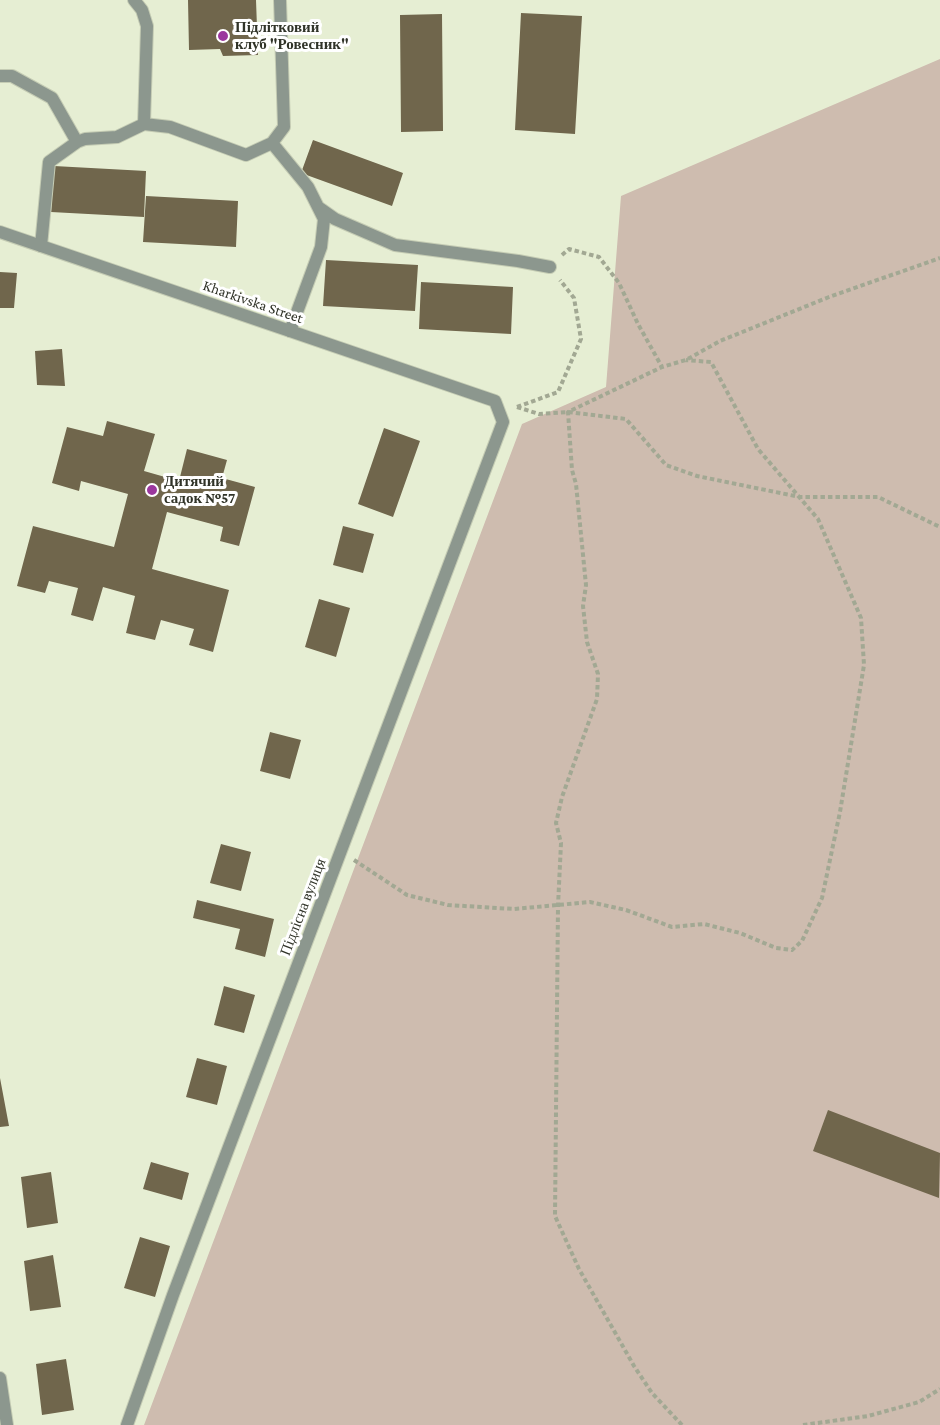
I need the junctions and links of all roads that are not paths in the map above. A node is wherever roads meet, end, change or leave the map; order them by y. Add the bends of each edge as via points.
1 (134, 0) edge
2 (280, 0) edge
3 (0, 76) edge
4 (144, 124) junction
5 (77, 142) junction
6 (272, 143) junction
7 (318, 207) junction
8 (0, 232) edge
9 (41, 246) junction
10 (549, 267) road end
11 (290, 331) junction
12 (495, 401) joint
13 (0, 1378) edge
14 (7, 1425) edge
15 (127, 1425) edge

1 - 4 street via 147,26
2 - 6 street via 284,127
3 - 5 street via 12,76 52,98
4 - 5 street via 117,137
4 - 6 street via 170,127 246,155
5 - 9 street via 49,162
6 - 7 street via 308,187
7 - 10 street via 335,219 395,245
7 - 11 street via 324,219 321,247
8 - 9 street, Kharkivska Street
9 - 11 street, Kharkivska Street
11 - 12 street, Kharkivska Street
12 - 15 street, Підлісна вулиця via 503,422
13 - 14 street

